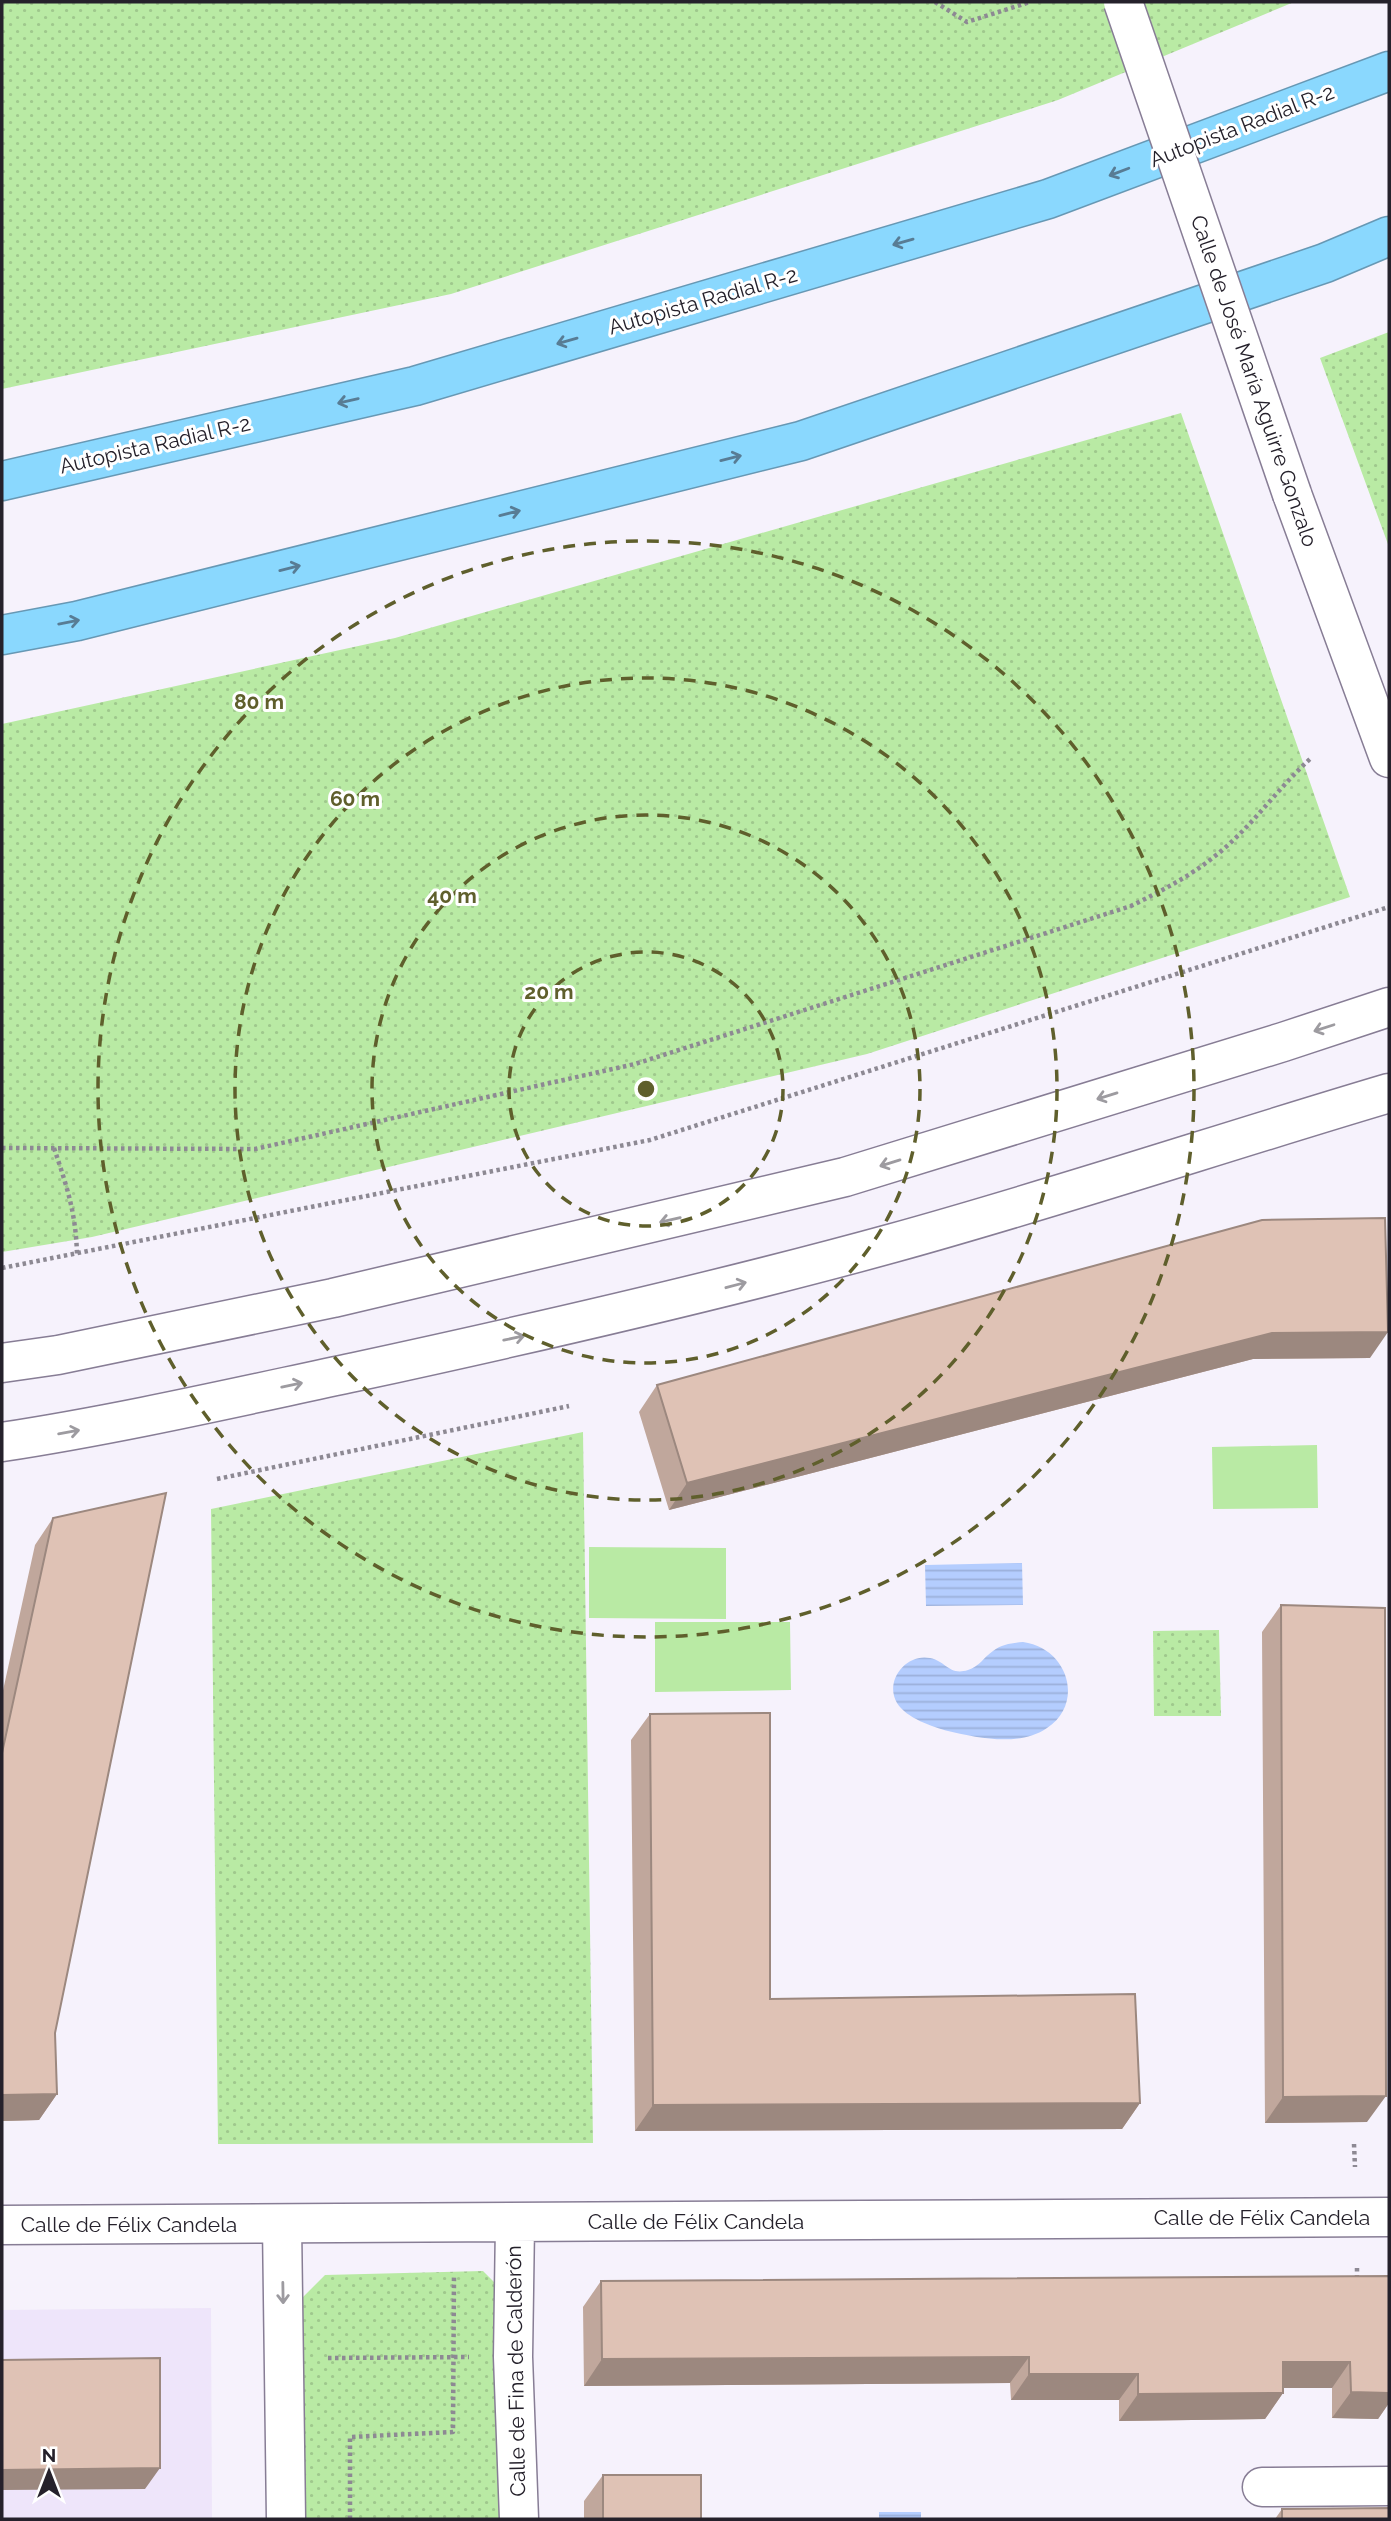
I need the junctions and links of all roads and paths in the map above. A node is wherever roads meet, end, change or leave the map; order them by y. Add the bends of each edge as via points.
1 (935, 2) edge
2 (1030, 2) edge
3 (1123, 2) edge
4 (1389, 71) edge
5 (1389, 236) edge
6 (2, 481) edge
7 (2, 635) edge
8 (1389, 758) edge
9 (1310, 760) dead end
10 (1389, 907) edge
11 (1389, 1007) edge
12 (1389, 1093) edge
13 (2, 1148) edge
14 (54, 1148) junction
15 (77, 1255) junction
16 (2, 1268) edge
17 (2, 1363) edge
18 (569, 1406) dead end
19 (2, 1442) edge
20 (217, 1479) dead end
21 (1354, 2144) dead end
22 (1355, 2167) dead end
23 (1389, 2217) edge
24 (282, 2224) junction
25 (514, 2224) junction
26 (2, 2225) edge
27 (1357, 2268) dead end
28 (454, 2274) dead end
29 (1357, 2293) edge
30 (454, 2357) junction
31 (478, 2357) dead end
32 (323, 2358) dead end
33 (1389, 2486) edge
34 (1262, 2487) dead end
35 (286, 2519) edge
36 (350, 2519) edge
37 (519, 2519) edge

1 - 2 path via 967,22
3 - 8 street, Calle de José María Aguirre Gonzalo, bridge via 1292,494
4 -> 6 highway, Autopista Radial R-2 via 1048,199 415,386
7 -> 5 highway via 77,621 801,441 1325,263
9 - 14 path via 1217,855 1131,906 635,1064 255,1149
10 - 15 path via 650,1140
11 -> 17 street via 845,1177 333,1298
19 -> 12 street via 276,1389 691,1297 896,1242
13 - 14 path
14 - 15 path via 72,1203
15 - 16 path
18 - 20 path
21 - 22 path
23 - 25 street, Calle de Félix Candela
24 - 25 street, Calle de Félix Candela
24 - 26 street, Calle de Félix Candela
24 -> 35 street
25 - 37 street, Calle de Fina de Calderón
27 - 29 path
28 - 30 path
30 - 31 path
30 - 32 path
30 - 36 path via 453,2432 349,2437
33 - 34 street

